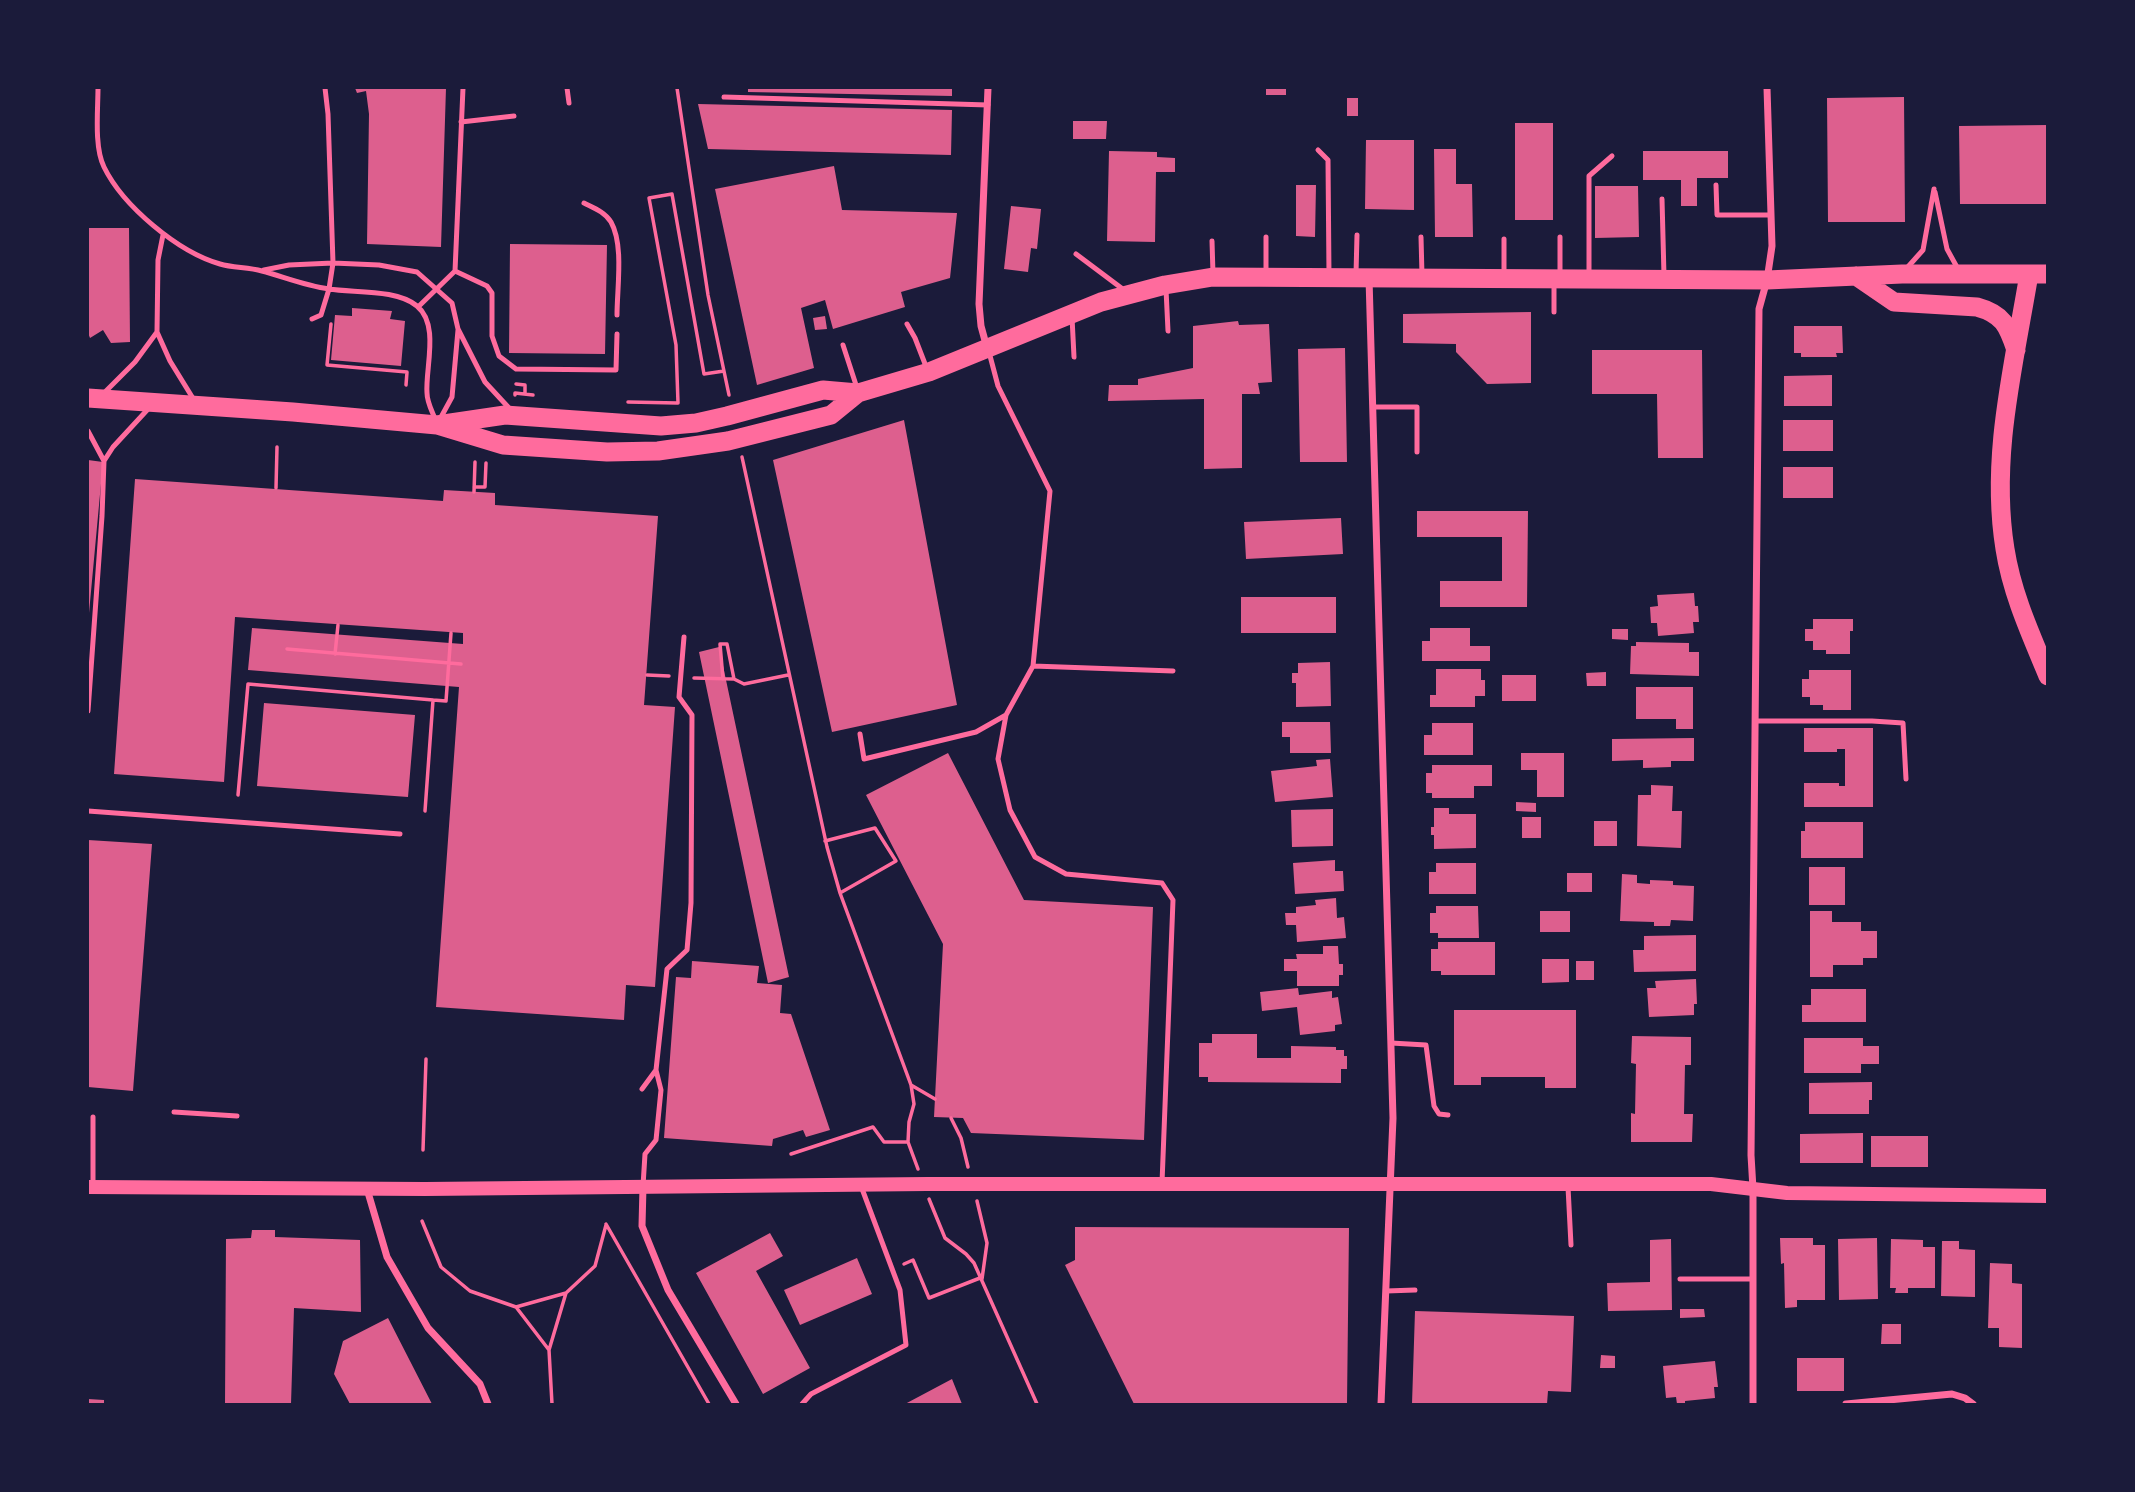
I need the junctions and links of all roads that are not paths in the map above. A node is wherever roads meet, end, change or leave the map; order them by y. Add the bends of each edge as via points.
1 (98, 88) edge
2 (325, 88) edge
3 (463, 88) edge
4 (567, 88) edge
5 (988, 88) edge
6 (1767, 88) edge
7 (724, 97) dead end
8 (569, 103) dead end
9 (988, 105) junction
10 (514, 116) dead end
11 (461, 122) junction
12 (1318, 150) dead end
13 (1612, 156) dead end
14 (1716, 185) dead end
15 (1662, 199) dead end
16 (584, 203) dead end
17 (1770, 215) junction
18 (163, 235) junction
19 (1357, 235) dead end
20 (1266, 237) dead end
21 (1421, 237) dead end
22 (1560, 237) dead end
23 (1504, 239) dead end
24 (1212, 241) dead end
25 (1076, 254) dead end
26 (333, 263) junction
27 (261, 271) junction
28 (455, 271) junction
29 (1902, 274) junction
30 (2038, 274) edge
31 (1962, 275) junction
32 (1856, 276) junction
33 (1213, 277) junction
34 (1266, 278) junction
35 (1329, 278) junction
36 (1362, 278) junction
37 (1422, 278) junction
38 (1504, 278) junction
39 (1557, 279) junction
40 (1589, 279) junction
41 (1664, 279) junction
42 (1767, 280) junction
43 (1165, 285) junction
44 (437, 288) junction
45 (329, 289) junction
46 (1129, 295) junction
47 (418, 307) junction
48 (1554, 312) dead end
49 (1072, 314) junction
50 (617, 315) dead end
51 (312, 319) dead end
52 (906, 324) dead end
53 (458, 329) junction
54 (1168, 331) dead end
55 (157, 332) junction
56 (617, 334) dead end
57 (843, 345) dead end
58 (988, 348) junction
59 (2016, 352) junction
60 (1074, 357) dead end
61 (929, 372) junction
62 (858, 393) junction
63 (93, 398) edge
64 (154, 402) junction
65 (197, 405) junction
66 (1373, 407) junction
67 (521, 416) junction
68 (437, 425) junction
69 (88, 431) edge
70 (1417, 452) dead end
71 (104, 461) junction
72 (684, 637) dead end
73 (1033, 666) junction
74 (1173, 671) dead end
75 (2048, 676) edge
76 (88, 711) edge
77 (1006, 715) junction
78 (1755, 721) junction
79 (860, 734) dead end
80 (1906, 779) dead end
81 (88, 811) edge
82 (400, 834) dead end
83 (1391, 1043) junction
84 (656, 1070) junction
85 (642, 1089) dead end
86 (174, 1112) dead end
87 (1448, 1115) dead end
88 (237, 1116) dead end
89 (93, 1117) dead end
90 (1162, 1183) junction
91 (1391, 1184) junction
92 (1567, 1184) junction
93 (860, 1185) junction
94 (91, 1187) edge
95 (643, 1187) junction
96 (367, 1189) junction
97 (1752, 1189) junction
98 (2048, 1196) edge
99 (1570, 1245) dead end
100 (1680, 1279) dead end
101 (1753, 1279) junction
102 (1415, 1290) dead end
103 (1386, 1291) junction
104 (488, 1405) edge
105 (736, 1405) edge
106 (802, 1405) edge
107 (1381, 1405) edge
108 (1753, 1405) edge
109 (1846, 1405) edge
110 (1973, 1405) edge

1 - 18 lane via 103,165 123,195
2 - 26 lane
3 - 11 lane
4 - 8 lane
5 - 9 street
6 - 17 street
7 - 9 lane
9 - 58 street via 979,304
10 - 11 lane
11 - 28 lane
12 - 35 lane via 1328,160
13 - 40 lane via 1589,176
14 - 17 lane via 1717,215
15 - 41 lane
16 - 50 lane via 610,221 618,242
17 - 42 street
18 - 27 lane via 220,264
18 - 55 lane
19 - 36 lane
20 - 34 lane
21 - 37 lane
22 - 39 lane
23 - 38 lane
24 - 33 lane
25 - 46 lane
26 - 27 lane
26 - 44 lane via 417,272
26 - 45 lane
27 - 45 lane
28 - 44 lane
28 - 56 lane via 492,293 492,336 499,356 516,369 616,370
29 - 31 highway
29 - 31 lane via 1923,250 1934,189 1947,250
29 - 32 highway
30 - 31 highway
30 - 59 highway
32 - 42 highway
32 - 59 highway via 1894,302 1989,310 2000,317
33 - 34 highway
33 - 43 highway
34 - 35 highway
35 - 36 highway
36 - 37 highway
36 - 66 street
37 - 38 highway
38 - 39 highway
39 - 40 highway
39 - 48 lane
40 - 41 highway
41 - 42 highway
42 - 78 street via 1759,309
43 - 46 highway
43 - 54 lane
44 - 47 lane
44 - 53 lane via 452,303
45 - 47 lane via 399,297
45 - 51 lane via 321,315
46 - 49 highway
47 - 68 lane via 427,324 426,394
49 - 58 highway
49 - 60 lane
52 - 61 lane
53 - 67 lane via 485,382 505,406
53 - 68 lane via 452,397
55 - 63 lane via 135,362
55 - 65 lane
57 - 62 lane
58 - 61 highway
58 - 73 lane via 998,386 1050,491
59 - 75 highway via 2005,413 1999,499 2017,600
61 - 62 highway
62 - 67 highway via 823,390 696,423 661,426
62 - 68 highway via 831,415 728,441 659,452 503,445
63 - 64 highway
64 - 65 highway
64 - 71 lane
65 - 68 highway
66 - 70 lane via 1417,407
66 - 83 street
67 - 68 highway
69 - 71 lane
71 - 76 lane
72 - 84 lane via 679,697 692,715 691,903 687,950 667,969
73 - 74 lane
73 - 77 lane
77 - 79 lane via 976,732 864,759
77 - 90 lane via 998,759 1010,810 1035,857 1066,874 1162,883 1173,900
78 - 80 lane via 1903,723
78 - 97 street
81 - 82 lane
83 - 87 lane via 1426,1045 1434,1106 1439,1114
83 - 91 street
84 - 85 lane
84 - 95 lane via 661,1090 656,1140 645,1154
86 - 88 lane
89 - 94 lane
90 - 91 main road
90 - 93 main road
91 - 92 main road
91 - 103 street
92 - 97 main road via 1711,1184
92 - 99 lane
93 - 95 main road
93 - 106 lane via 900,1290 906,1345 811,1394
94 - 96 main road
95 - 96 main road
95 - 105 street via 642,1227 668,1290
96 - 104 street via 387,1257 428,1328 480,1384
97 - 98 main road
97 - 101 street
100 - 101 lane
101 - 108 street
102 - 103 lane
103 - 107 street
109 - 110 street via 1952,1394

